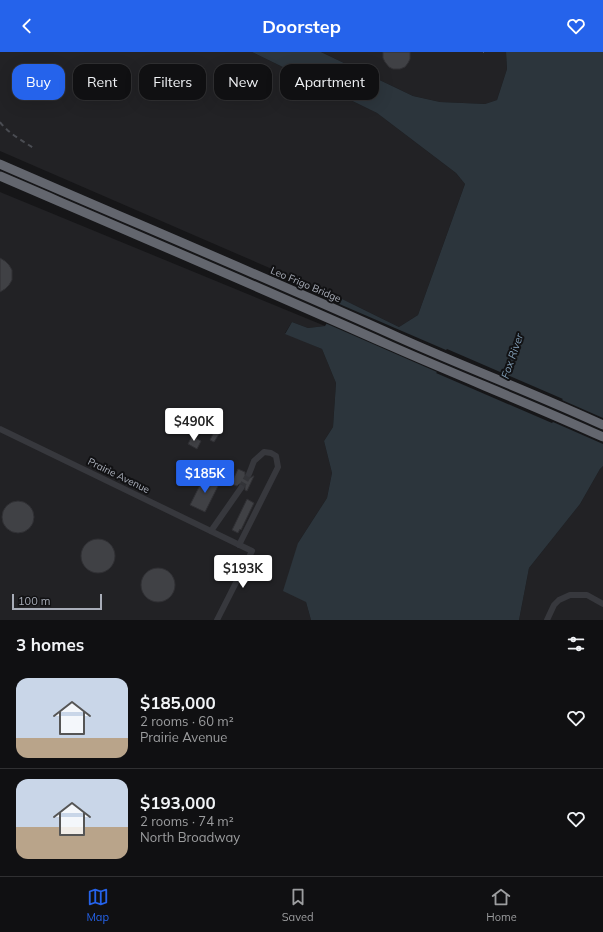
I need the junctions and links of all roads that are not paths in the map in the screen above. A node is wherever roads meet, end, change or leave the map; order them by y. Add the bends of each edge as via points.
1 (0, 164) edge
2 (0, 176) edge
3 (603, 425) edge
4 (0, 429) edge
5 (603, 437) edge
6 (249, 474) tunnel mouth
7 (241, 488) tunnel mouth
8 (211, 531) junction
9 (239, 545) junction
10 (603, 604) edge
11 (218, 618) edge
12 (226, 620) edge
13 (547, 620) edge

1 - 3 highway, Leo Frigo Bridge
2 - 5 highway
4 - 8 street, Prairie Avenue
6 - 9 street via 254,461 264,452 276,456 278,467
7 - 8 street
8 - 9 street, Prairie Avenue
9 - 11 street, Prairie Avenue via 252,551
10 - 13 street via 587,595 570,595 554,605
11 - 12 street

